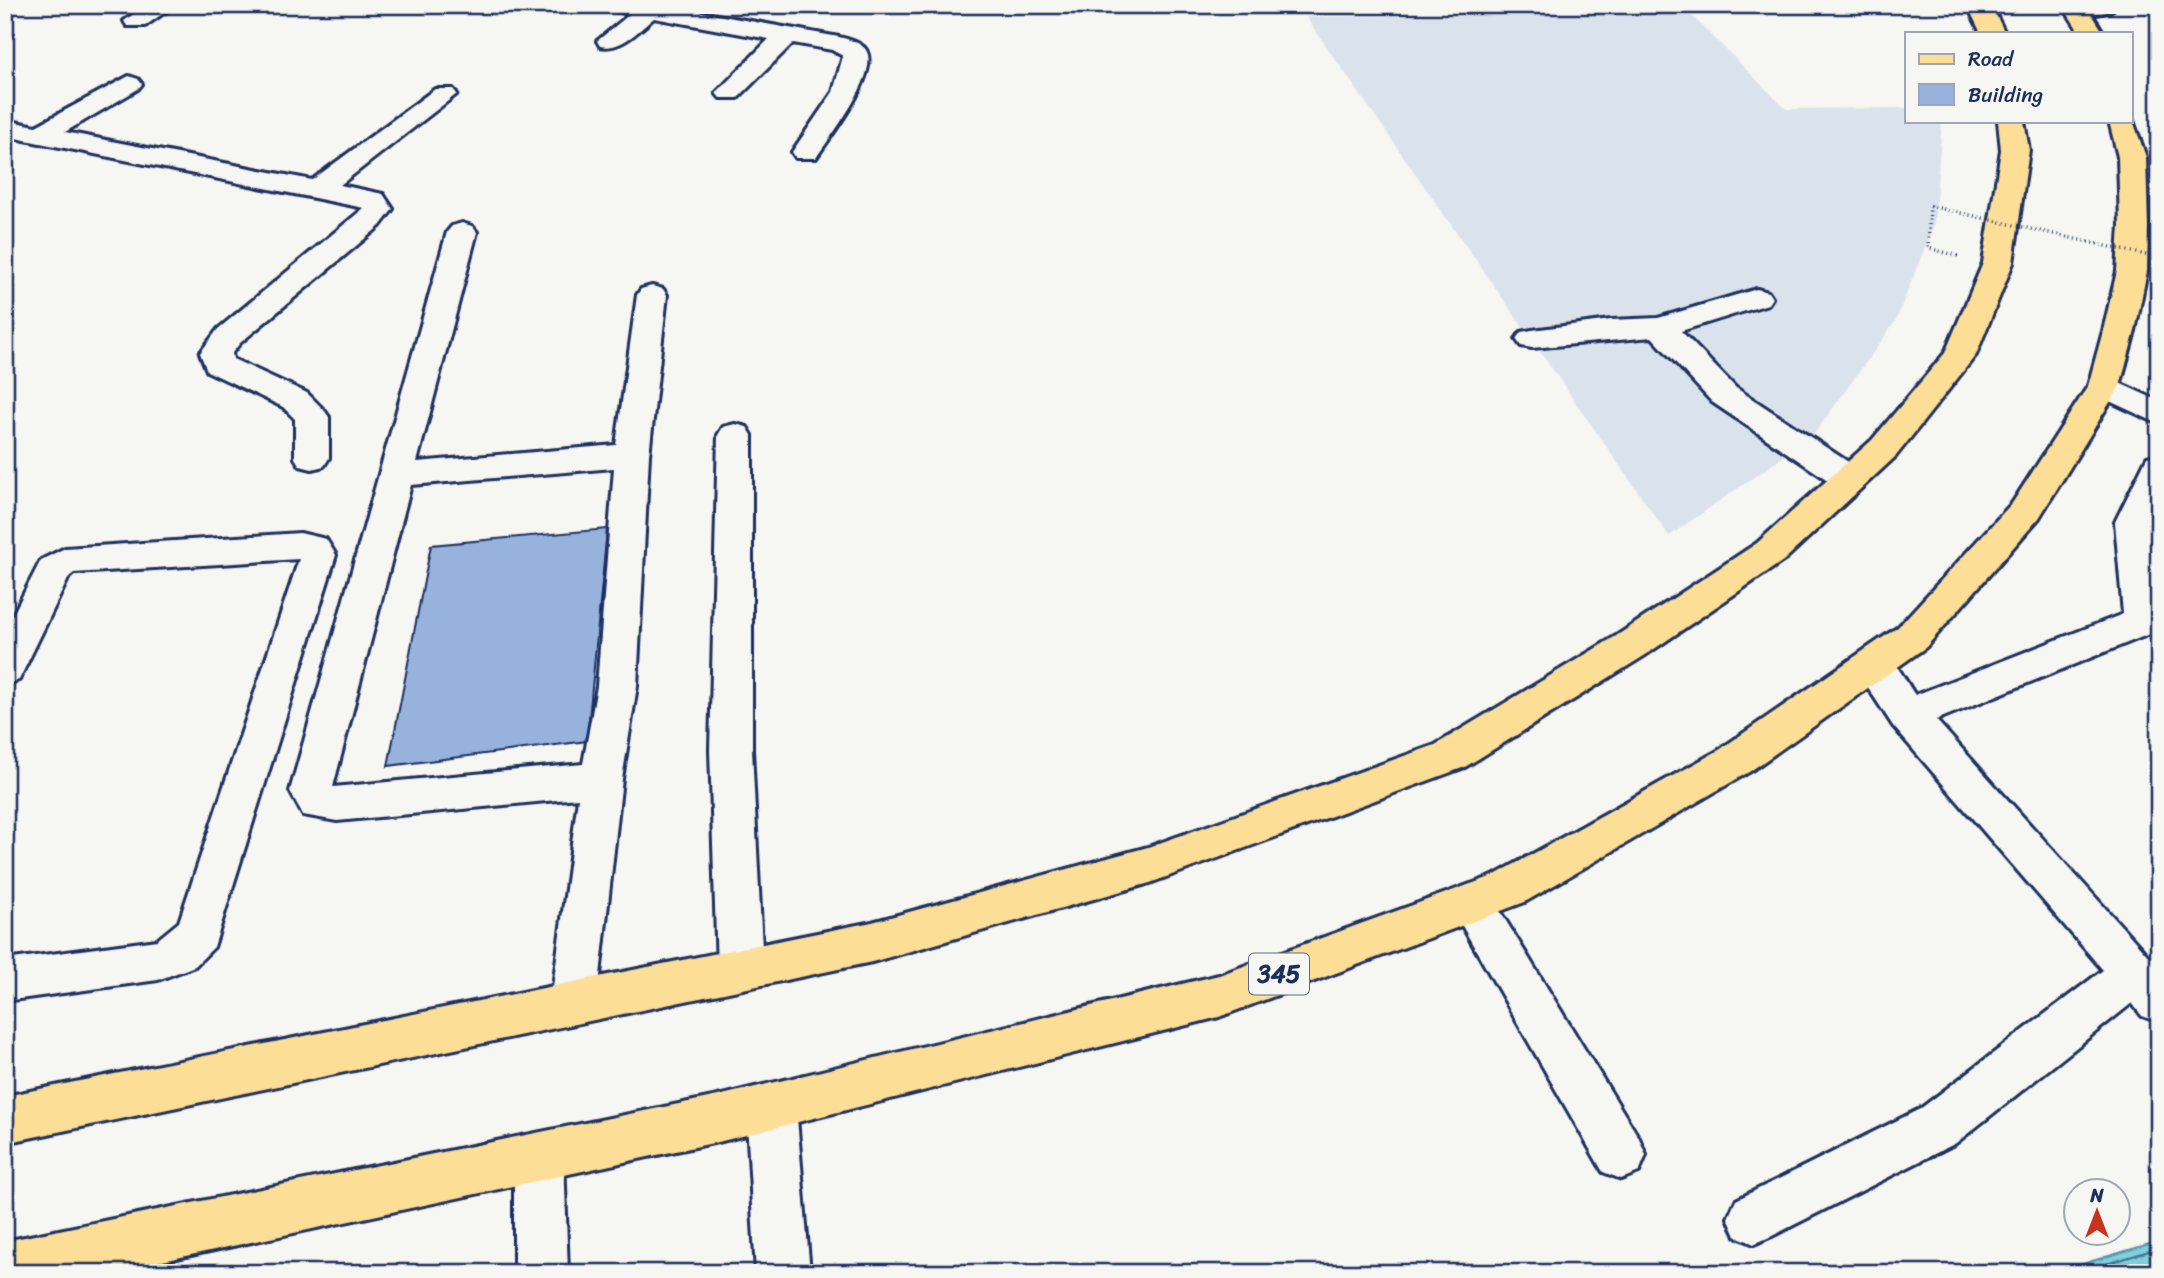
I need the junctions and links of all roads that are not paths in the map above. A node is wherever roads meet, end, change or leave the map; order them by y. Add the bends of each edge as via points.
1 (163, 5) edge
2 (620, 5) edge
3 (1979, 5) edge
4 (2106, 5) edge
5 (2074, 6) edge
6 (650, 10) junction
7 (136, 21) dead end
8 (1992, 32) edge
9 (2091, 32) edge
10 (787, 35) junction
11 (609, 41) dead end
12 (129, 83) dead end
13 (729, 93) dead end
14 (444, 94) dead end
15 (2011, 122) edge
16 (2122, 122) edge
17 (17, 132) edge
18 (806, 152) dead end
19 (319, 188) junction
20 (462, 232) dead end
21 (652, 295) dead end
22 (1757, 298) dead end
23 (1660, 327) junction
24 (1532, 339) dead end
25 (2104, 386) junction
26 (2159, 414) edge
27 (735, 435) dead end
28 (632, 455) junction
29 (312, 458) dead end
30 (2159, 466) edge
31 (396, 475) junction
32 (1850, 479) junction
33 (2151, 620) edge
34 (1873, 664) junction
35 (5, 670) edge
36 (1907, 715) junction
37 (601, 779) junction
38 (1471, 903) junction
39 (740, 969) junction
40 (5, 981) edge
41 (2147, 987) edge
42 (574, 1002) junction
43 (771, 1107) junction
44 (5, 1120) edge
45 (1621, 1155) dead end
46 (540, 1157) junction
47 (1754, 1218) dead end
48 (5, 1268) edge
49 (541, 1273) edge
50 (783, 1273) edge

1 - 7 street
2 - 6 street
3 - 8 main road
4 - 5 street
5 - 9 main road
6 - 10 street
6 - 11 street
10 - 13 street
10 - 18 street via 839,44 856,53 857,65 846,89
12 - 17 street
14 - 19 street
15 - 32 main road via 2015,150 1996,267 1960,355 1884,448
16 - 25 main road, 345 via 2133,157 2132,271
17 - 19 street
19 - 29 street via 373,200 379,209 216,353 218,364 295,400 312,417
20 - 31 street
21 - 28 street
22 - 23 street
23 - 24 street
23 - 32 street via 1724,395
25 - 26 street
25 - 34 main road, 345 via 2026,510 1912,637
27 - 39 street via 731,750
28 - 31 street
28 - 37 street via 617,686
30 - 33 street via 2133,522
31 - 37 street via 311,791 318,803
32 - 39 main road via 1770,552 1630,646 1450,756 1150,865 872,942
33 - 36 street
34 - 36 street
34 - 38 main road, 345 via 1734,761 1508,889
35 - 40 street via 54,569 65,561 300,546 313,548 318,555 198,933 179,952 158,960
36 - 41 street
37 - 42 street
38 - 43 main road, 345 via 1219,996
38 - 45 street
39 - 42 main road
41 - 47 street via 1938,1126
42 - 44 main road
43 - 46 main road, 345
43 - 50 street
46 - 48 main road, 345
46 - 49 street

